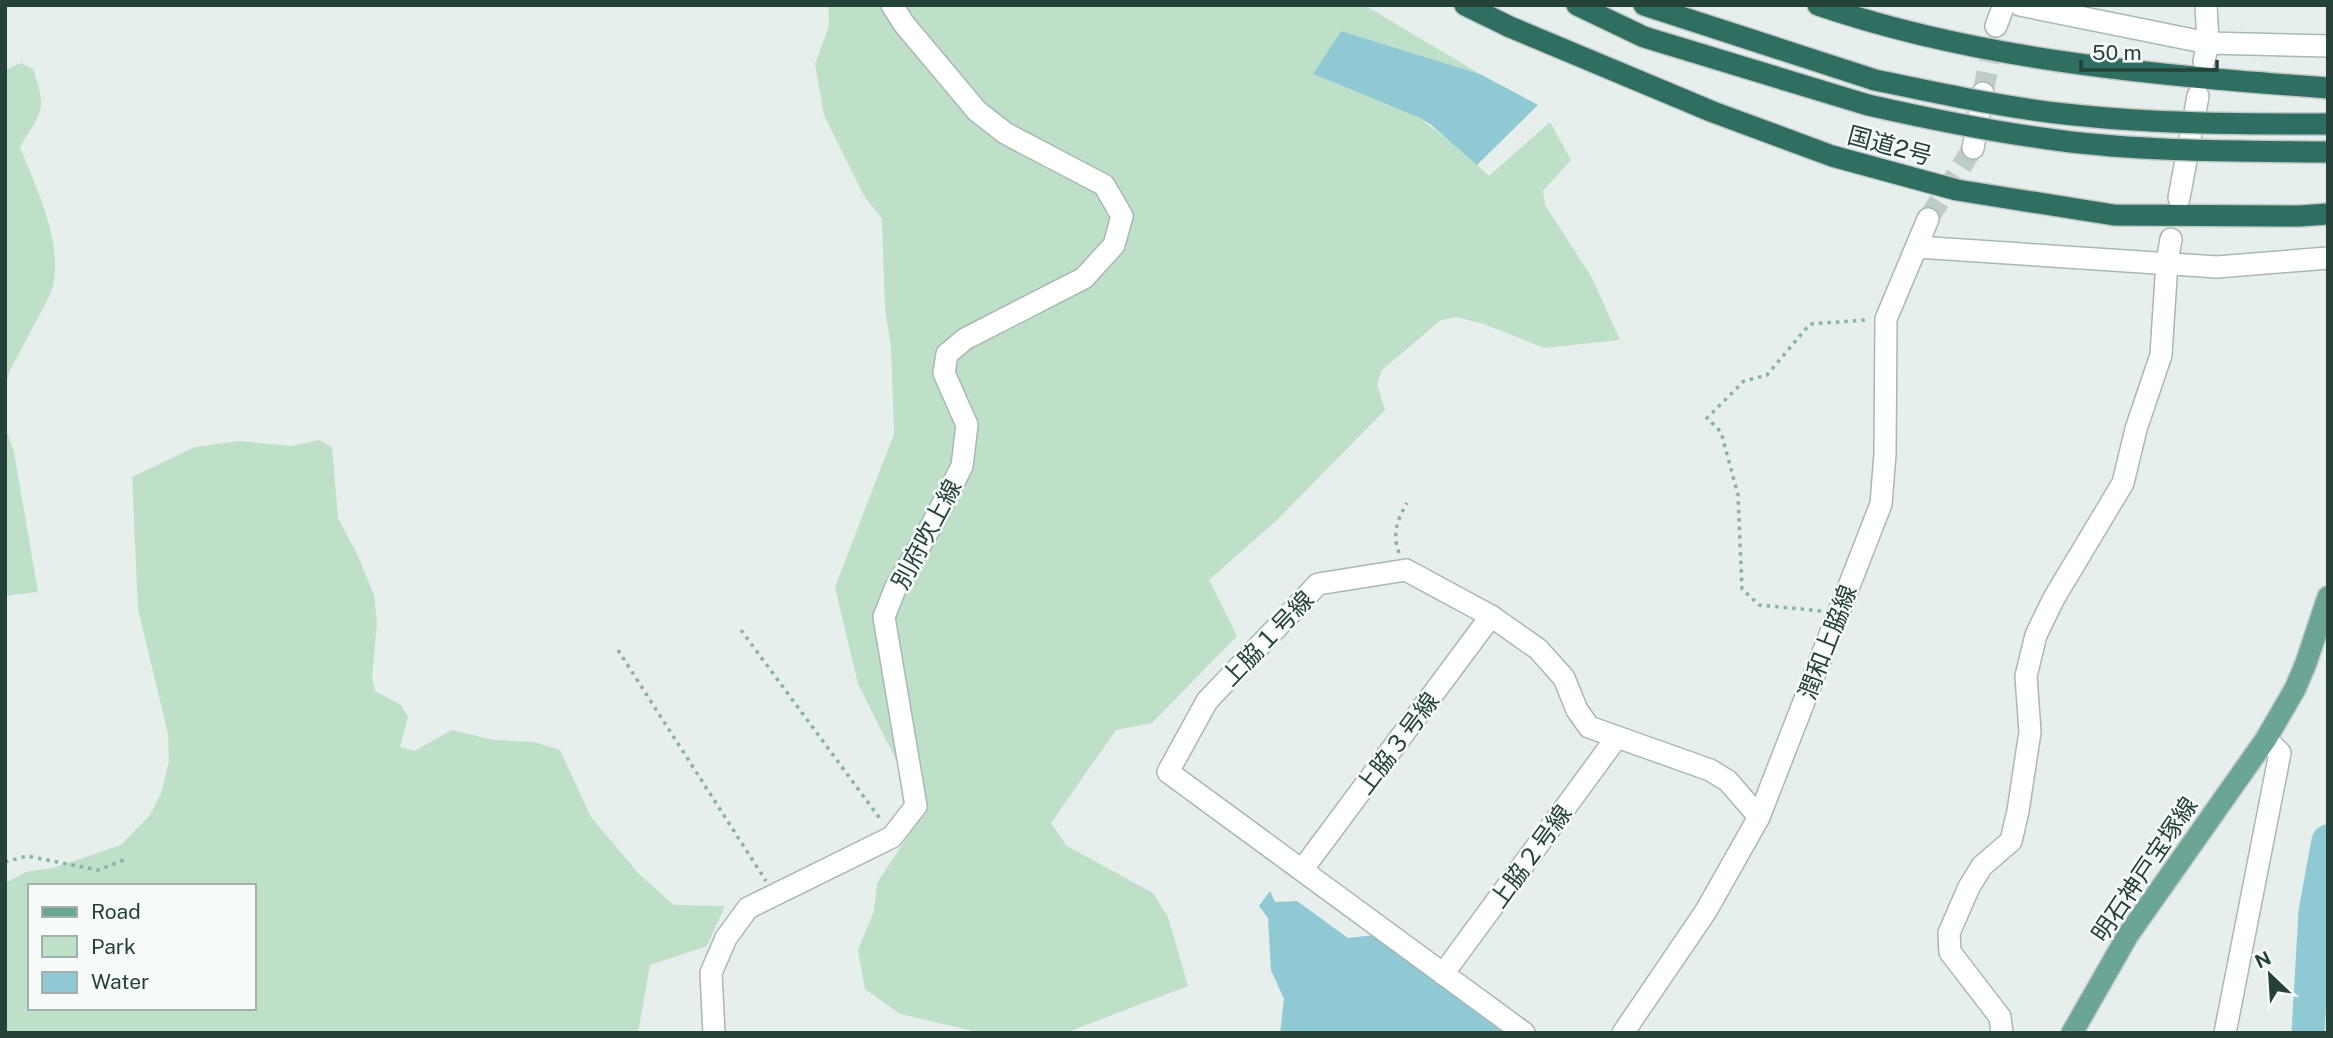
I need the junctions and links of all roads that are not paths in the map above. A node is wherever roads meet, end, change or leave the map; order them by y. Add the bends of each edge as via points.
1 (892, 5) edge
2 (1465, 5) edge
3 (1577, 5) edge
4 (1644, 5) edge
5 (1818, 5) edge
6 (2004, 5) edge
7 (2020, 5) edge
8 (2206, 5) edge
9 (1996, 26) tunnel mouth
10 (2328, 46) edge
11 (2206, 52) junction
12 (2328, 88) edge
13 (1983, 93) tunnel mouth
14 (2198, 96) dead end
15 (2328, 124) edge
16 (1973, 148) tunnel mouth
17 (2328, 152) edge
18 (2179, 198) dead end
19 (2328, 214) edge
20 (1928, 219) tunnel mouth
21 (2171, 239) dead end
22 (1917, 247) junction
23 (2328, 258) edge
24 (2167, 262) junction
25 (2328, 597) edge
26 (1491, 616) junction
27 (1616, 737) junction
28 (2266, 739) junction
29 (1759, 817) junction
30 (1302, 870) junction
31 (1443, 974) junction
32 (714, 1033) edge
33 (1524, 1033) edge
34 (1623, 1033) edge
35 (2002, 1033) edge
36 (2072, 1033) edge
37 (2225, 1033) edge

1 - 32 street, 別府吹上線 via 977,111 1004,133 1104,185 1122,216 1114,245 1084,278 965,339 947,354 944,373 967,425 962,466 884,617 916,806 892,837 748,908 726,938 711,974
2 - 19 highway, 国道2号 via 1737,121 1832,156 1957,190 2114,215
3 - 17 highway, bridge via 1644,37 1817,92 1967,126 2058,141
4 - 15 highway, bridge via 1875,80 1961,98 2064,114 2165,122
5 - 12 highway via 1906,32 2080,65
6 - 9 street
7 - 11 street
8 - 11 street
10 - 11 street
13 - 16 street
14 - 18 street
20 - 22 street, 潤和上脇線
21 - 24 street
22 - 24 street
22 - 29 street, 潤和上脇線 via 1886,319 1881,504
23 - 24 street via 2217,267
24 - 35 street via 2161,355 2123,483 2036,635 2026,676 2030,732 2011,841 1982,866 1949,933 1950,952 2000,1017
25 - 28 main road, 明石神戸宝塚線 via 2295,689
26 - 27 street via 1538,649 1564,678 1589,727
26 - 30 street, 上脇３号線
26 - 30 street, 上脇１号線 via 1406,570 1318,584 1206,701 1168,772
27 - 29 street via 1710,770 1728,781
27 - 31 street, 上脇２号線
28 - 36 main road, 明石神戸宝塚線 via 2128,935
28 - 37 street via 2280,753
29 - 34 street, 潤和上脇線 via 1706,911
30 - 31 street, 上脇１号線
31 - 33 street, 上脇１号線

